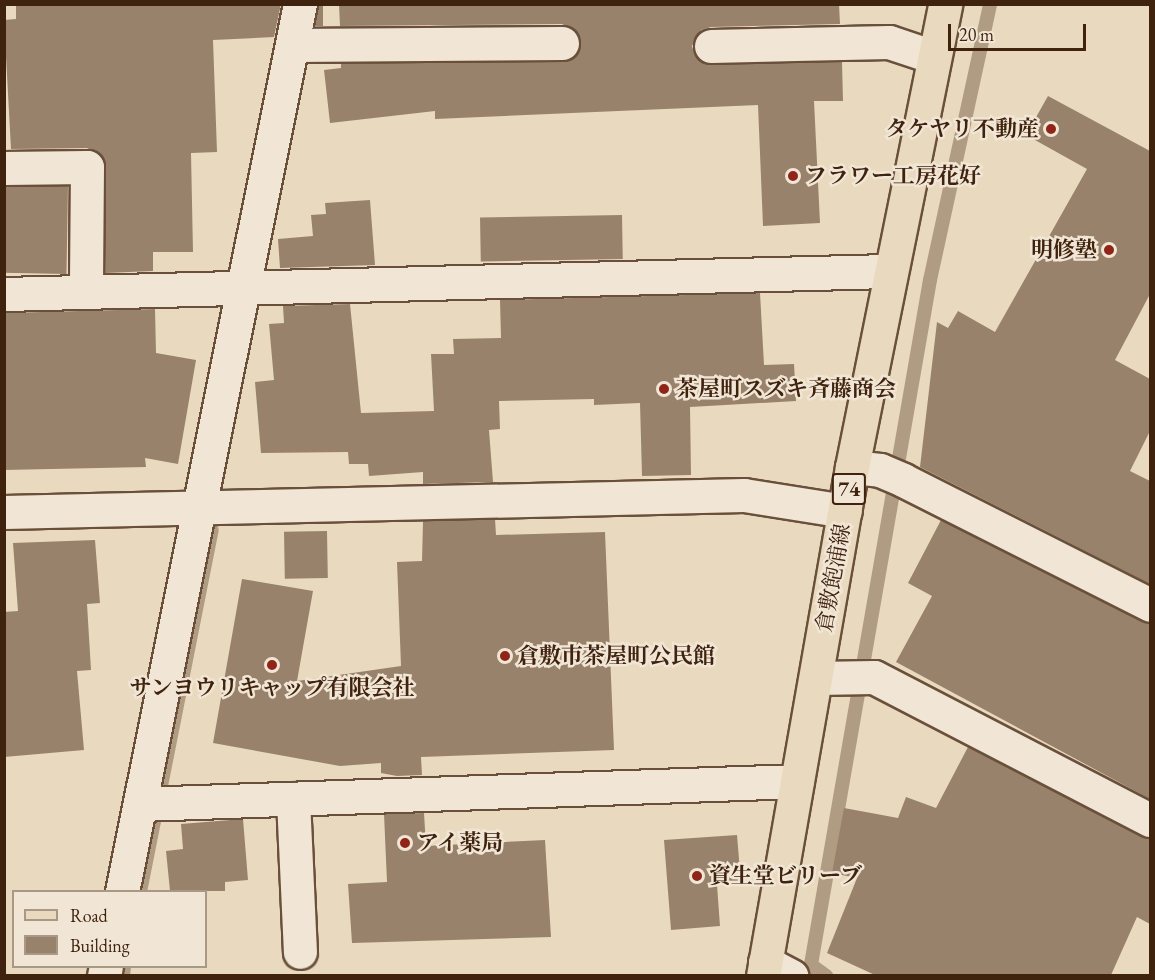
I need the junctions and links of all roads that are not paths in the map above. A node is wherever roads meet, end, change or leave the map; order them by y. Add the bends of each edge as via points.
1 (300, 4) edge
2 (945, 4) edge
3 (562, 43) dead end
4 (711, 46) dead end
5 (303, 47) junction
6 (934, 57) junction
7 (4, 168) edge
8 (890, 271) junction
9 (254, 286) junction
10 (86, 291) junction
11 (4, 294) edge
12 (852, 467) junction
13 (201, 507) junction
14 (845, 511) junction
15 (4, 512) edge
16 (1150, 605) edge
17 (816, 678) junction
18 (797, 781) junction
19 (293, 799) junction
20 (151, 804) junction
21 (1150, 820) edge
22 (122, 890) edge
23 (300, 952) dead end
24 (773, 971) edge

1 - 5 street
2 - 6 main road, 倉敷飽浦線 / 74
3 - 5 street
4 - 6 street via 890,42
5 - 9 street
6 - 8 main road, 倉敷飽浦線 / 74
7 - 10 street via 87,167
8 - 9 street
8 - 12 main road, 倉敷飽浦線 / 74
9 - 10 street
9 - 13 street
10 - 11 street
12 - 14 main road, 倉敷飽浦線 / 74
12 - 16 street via 894,476
13 - 14 street via 744,495
13 - 15 street
13 - 20 street
14 - 17 main road, 倉敷飽浦線 / 74
17 - 18 main road, 倉敷飽浦線 / 74
17 - 21 street via 862,677
18 - 19 street
18 - 24 main road, 倉敷飽浦線 / 74
19 - 20 street
19 - 23 street
20 - 22 street

